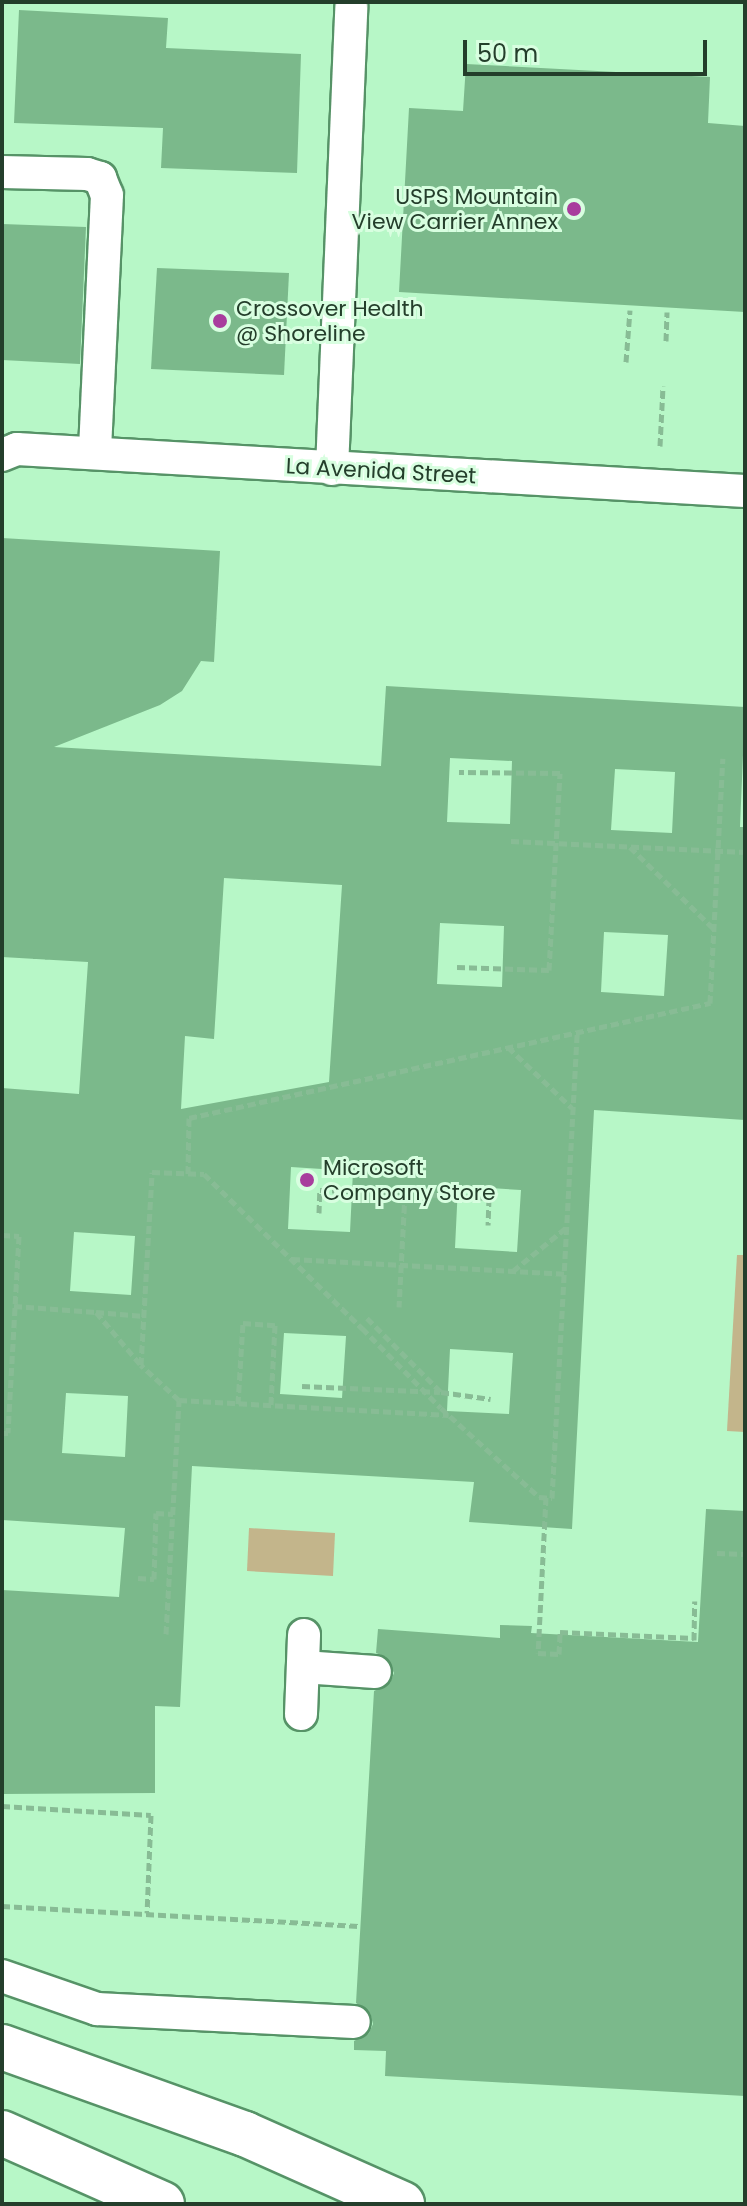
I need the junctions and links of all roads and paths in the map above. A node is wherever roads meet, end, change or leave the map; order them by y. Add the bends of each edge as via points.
1 (351, 7) dead end
2 (2, 172) edge
3 (630, 310) dead end
4 (667, 312) dead end
5 (666, 341) dead end
6 (626, 362) dead end
7 (663, 386) dead end
8 (7, 446) edge
9 (660, 446) dead end
10 (95, 453) junction
11 (332, 469) junction
12 (745, 491) edge
13 (723, 758) dead end
14 (459, 772) dead end
15 (511, 841) dead end
16 (557, 843) junction
17 (630, 847) junction
18 (718, 851) junction
19 (745, 852) edge
20 (714, 929) junction
21 (457, 967) dead end
22 (577, 1032) junction
23 (508, 1047) junction
24 (573, 1109) junction
25 (188, 1174) junction
26 (405, 1193) junction
27 (319, 1213) dead end
28 (488, 1225) dead end
29 (567, 1227) junction
30 (2, 1235) edge
31 (291, 1259) junction
32 (401, 1265) junction
33 (512, 1271) junction
34 (565, 1274) junction
35 (14, 1306) junction
36 (399, 1307) dead end
37 (96, 1312) junction
38 (144, 1316) junction
39 (367, 1318) dead end
40 (141, 1365) junction
41 (302, 1386) dead end
42 (441, 1392) junction
43 (491, 1399) dead end
44 (179, 1400) junction
45 (238, 1404) junction
46 (271, 1405) junction
47 (449, 1415) junction
48 (2, 1433) edge
49 (546, 1497) junction
50 (173, 1514) junction
51 (717, 1553) dead end
52 (745, 1554) edge
53 (138, 1578) dead end
54 (695, 1601) dead end
55 (166, 1634) dead end
56 (375, 1672) dead end
57 (301, 1714) dead end
58 (2, 1806) edge
59 (2, 1906) edge
60 (147, 1913) junction
61 (358, 1926) dead end
62 (2, 1976) edge
63 (354, 2022) dead end
64 (2, 2047) edge
65 (2, 2133) edge
66 (162, 2204) edge
67 (402, 2204) edge

1 - 11 street
2 - 10 street via 87,174 100,178 107,195
3 - 6 path
4 - 5 path
7 - 9 path
8 - 10 street, La Avenida Street
10 - 11 street, La Avenida Street
11 - 12 street, La Avenida Street
13 - 18 path
14 - 16 path via 560,773
15 - 16 path
16 - 17 path
16 - 21 path via 549,970
17 - 18 path
17 - 20 path
18 - 19 path
18 - 20 path
20 - 22 path via 710,1003
22 - 23 path
22 - 24 path
23 - 24 path
23 - 25 path via 189,1118
24 - 29 path
25 - 31 path via 204,1174
25 - 38 path via 152,1172
26 - 27 path via 320,1190
26 - 28 path via 489,1198
26 - 32 path
29 - 33 path
29 - 34 path
30 - 35 path via 19,1236
31 - 32 path
31 - 47 path, bridge
32 - 33 path
32 - 36 path
33 - 34 path
34 - 49 path via 552,1498
35 - 37 path
35 - 48 path via 8,1433
37 - 38 path
37 - 40 path
38 - 40 path
39 - 42 path
40 - 44 path
41 - 42 path
42 - 43 path
44 - 45 path
44 - 50 path
45 - 46 path
45 - 46 path via 243,1323 275,1325
46 - 47 path
47 - 49 path
49 - 54 path via 538,1650 559,1654 560,1632 694,1640
50 - 53 path via 156,1513 154,1579
50 - 55 path
51 - 52 path
56 - 57 street via 304,1651
58 - 60 path via 151,1815
59 - 60 path
60 - 61 path
62 - 63 street via 97,2009
64 - 67 highway via 245,2134
65 - 66 highway

